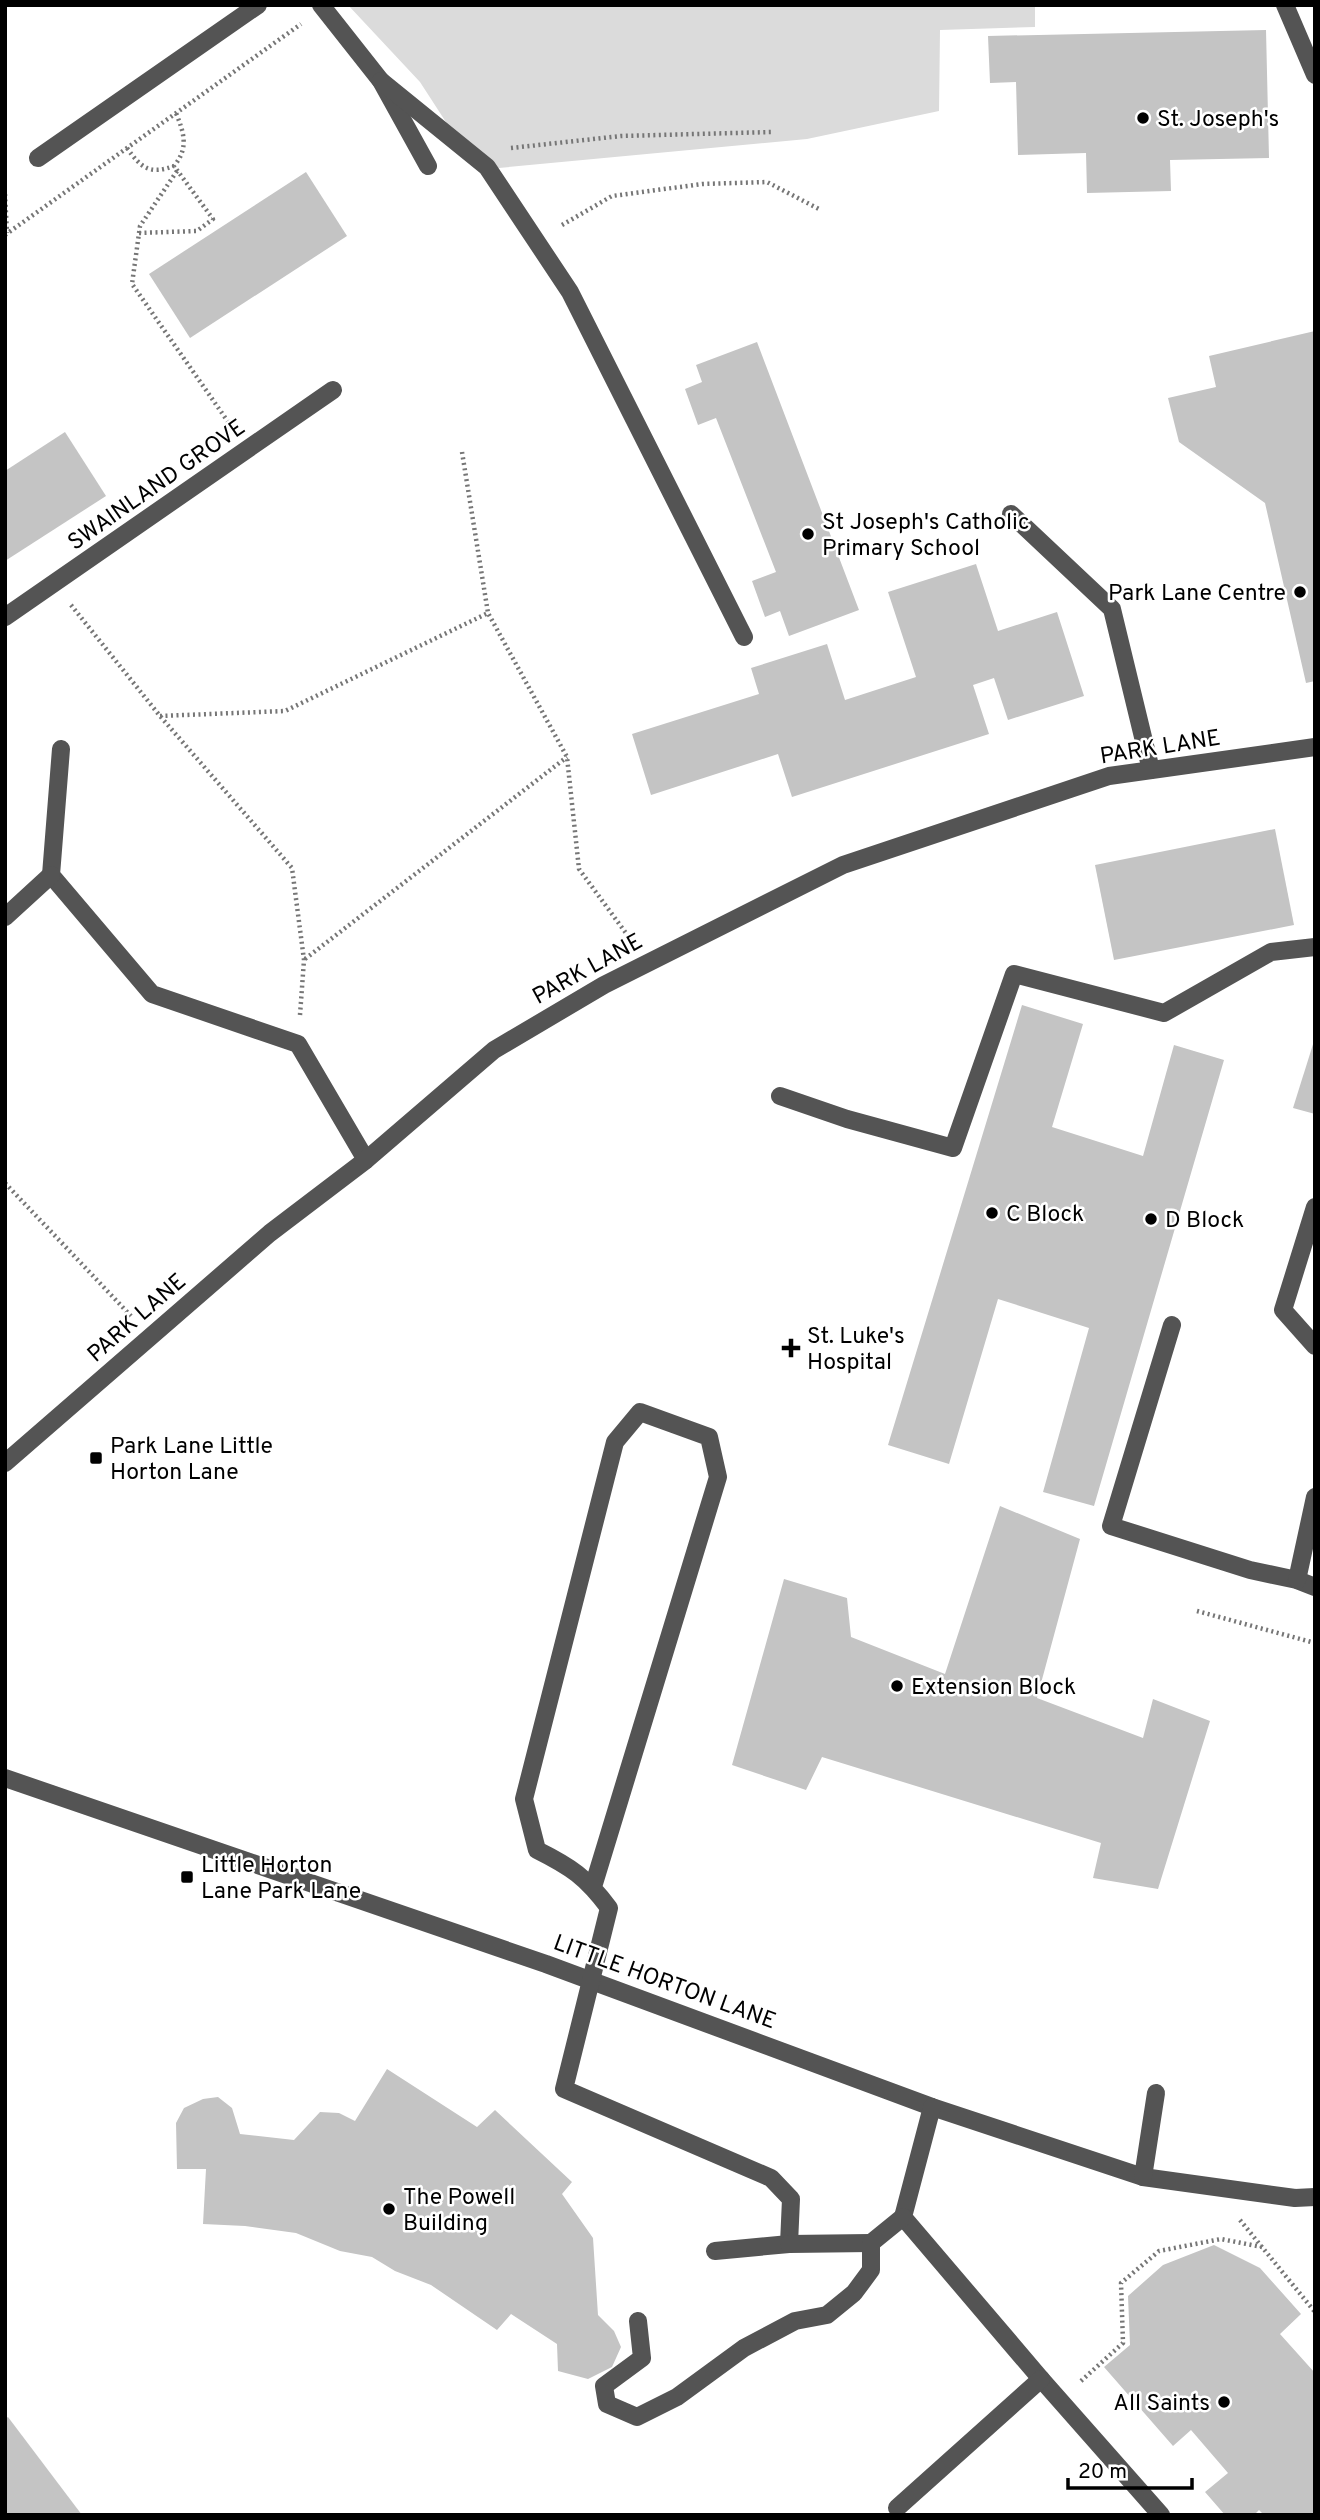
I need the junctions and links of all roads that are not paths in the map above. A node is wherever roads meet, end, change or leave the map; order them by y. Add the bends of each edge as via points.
1 (258, 5) edge
2 (1285, 5) edge
3 (322, 7) edge
4 (1315, 75) edge
5 (381, 81) junction
6 (38, 158) dead end
7 (428, 166) dead end
8 (333, 390) dead end
9 (1011, 514) dead end
10 (5, 617) edge
11 (744, 637) dead end
12 (1315, 747) edge
13 (61, 749) dead end
14 (1151, 770) junction
15 (51, 875) junction
16 (5, 917) edge
17 (1315, 947) edge
18 (780, 1096) dead end
19 (366, 1160) junction
20 (1315, 1207) edge
21 (1171, 1325) dead end
22 (1315, 1346) edge
23 (5, 1463) edge
24 (1315, 1497) edge
25 (1297, 1580) junction
26 (1315, 1587) edge
27 (5, 1778) edge
28 (593, 1887) junction
29 (592, 1980) junction
30 (1156, 2094) dead end
31 (932, 2107) junction
32 (1143, 2177) junction
33 (1315, 2197) edge
34 (903, 2217) junction
35 (871, 2243) junction
36 (789, 2244) junction
37 (715, 2251) dead end
38 (638, 2321) dead end
39 (1041, 2379) junction
40 (897, 2508) dead end
41 (1161, 2515) edge

1 - 6 street
2 - 4 street
3 - 5 street
5 - 7 street
5 - 11 street via 487,167 569,292
8 - 10 street, SWAINLAND GROVE
9 - 14 street via 1112,609
12 - 14 street, PARK LANE
13 - 15 street
14 - 19 street, PARK LANE via 1109,776 844,865 647,962 494,1050
15 - 16 street
15 - 19 street via 152,994 298,1044
17 - 18 street via 1271,952 1164,1013 1014,974 953,1149
19 - 23 street, PARK LANE via 270,1233
20 - 22 street via 1283,1310
21 - 25 street via 1111,1526 1250,1570
24 - 25 street
25 - 26 street
27 - 29 street, LITTLE HORTON LANE
28 - 28 street via 573,1868 537,1850 524,1799 615,1442 640,1412 709,1437 718,1477
28 - 29 street via 609,1908
29 - 31 street, LITTLE HORTON LANE
29 - 36 street via 564,2089 771,2178 791,2199
30 - 32 street
31 - 32 street, LITTLE HORTON LANE
31 - 34 street
32 - 33 street, LITTLE HORTON LANE
34 - 35 street
34 - 39 street
35 - 36 street
35 - 38 street via 872,2270 854,2293 827,2315 795,2321 744,2348 677,2397 637,2417 607,2404 604,2386 642,2358
36 - 37 street
39 - 40 street
39 - 41 street

